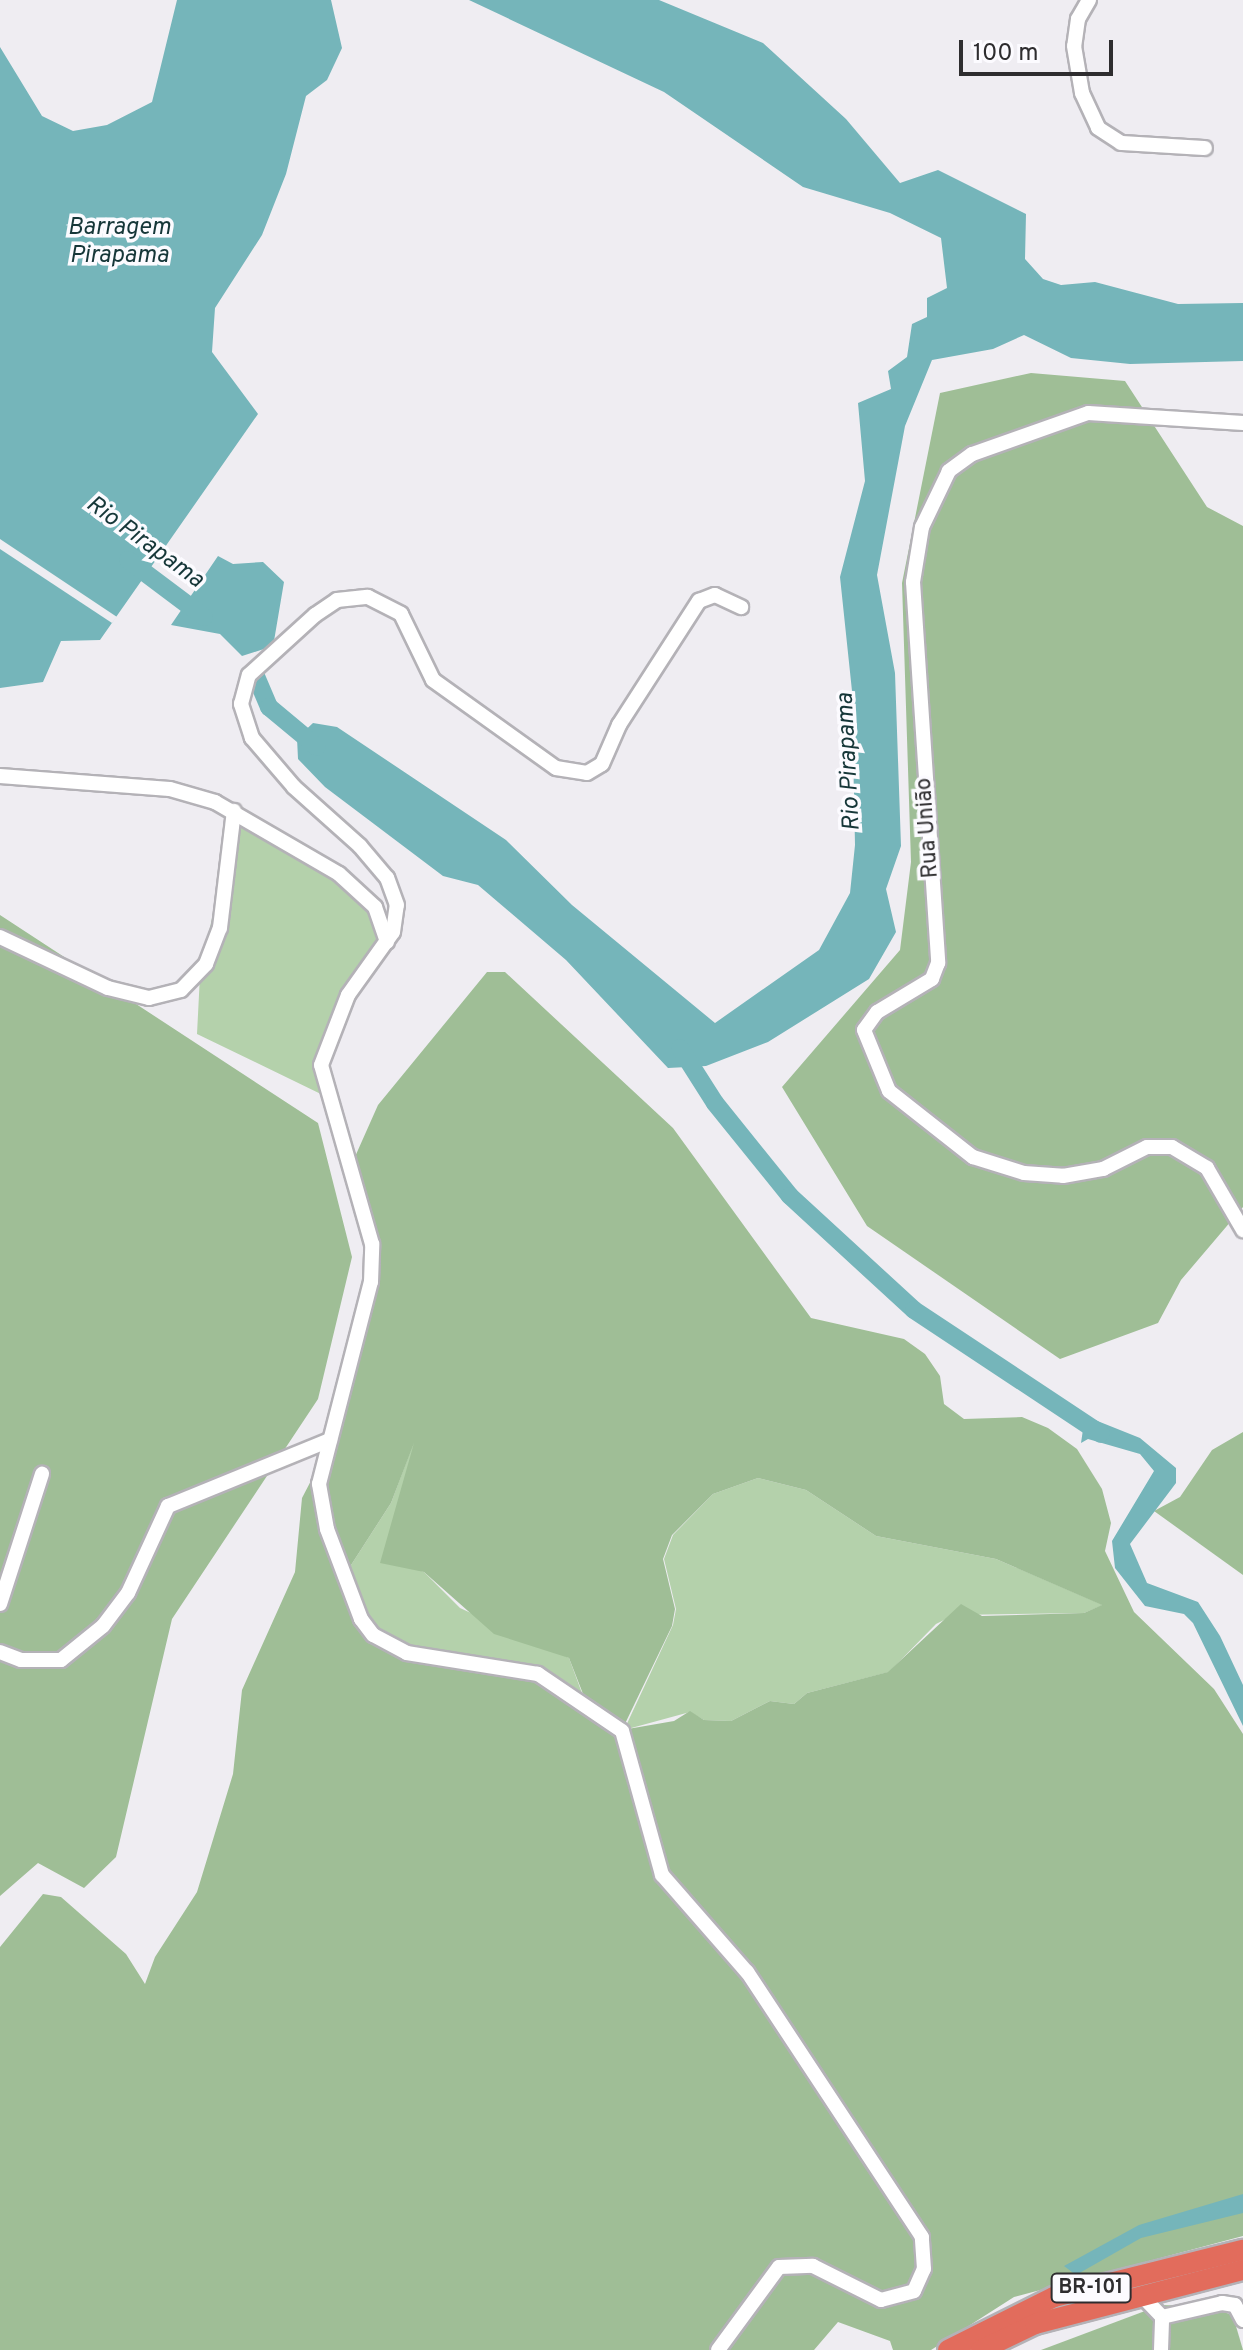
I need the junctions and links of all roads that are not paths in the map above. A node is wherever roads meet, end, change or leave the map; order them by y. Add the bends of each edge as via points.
1 (1089, 0) edge
2 (1205, 148) dead end
3 (1243, 423) edge
4 (741, 607) dead end
5 (0, 776) edge
6 (234, 811) junction
7 (0, 937) edge
8 (387, 942) junction
9 (1243, 1230) edge
10 (330, 1440) junction
11 (42, 1474) dead end
12 (0, 1604) edge
13 (0, 1652) edge
14 (1243, 2250) edge
15 (1243, 2270) edge
16 (1142, 2296) junction
17 (1162, 2317) junction
18 (1243, 2320) edge
19 (718, 2350) edge
20 (948, 2350) edge
21 (981, 2350) edge
22 (1161, 2350) edge

1 - 2 street via 1078,19 1074,46 1082,93 1098,128 1121,143
3 - 9 street, Rua União via 1088,413 972,454 949,471 922,527 913,582 938,963 932,979 877,1012 864,1030 879,1075 902,1106 983,1161 1024,1173 1081,1175 1159,1146 1196,1158
4 - 8 street via 715,595 699,601 619,725 602,764 580,774 556,768 433,680 401,614 368,597 337,600 257,666 242,694 244,722 276,768 387,878 397,905
5 - 6 street via 170,789
6 - 7 street via 220,928 206,964 181,990 149,998 108,988
6 - 8 street via 339,874 375,907
8 - 10 street via 348,995 322,1055 322,1083 363,1207 373,1264
10 - 13 street via 168,1506 128,1593 103,1626 61,1660 21,1660
10 - 19 street via 321,1468 321,1504 361,1619 373,1635 407,1653 538,1674 622,1731 662,1875 747,1972 922,2237 924,2269 914,2291 881,2300 813,2266 779,2267
11 - 12 street
14 - 20 highway, BR-101 via 1054,2297
15 - 16 highway, BR-101
16 - 17 street
16 - 21 highway, BR-101 via 1035,2324
17 - 18 street via 1222,2303 1235,2305
17 - 22 street

